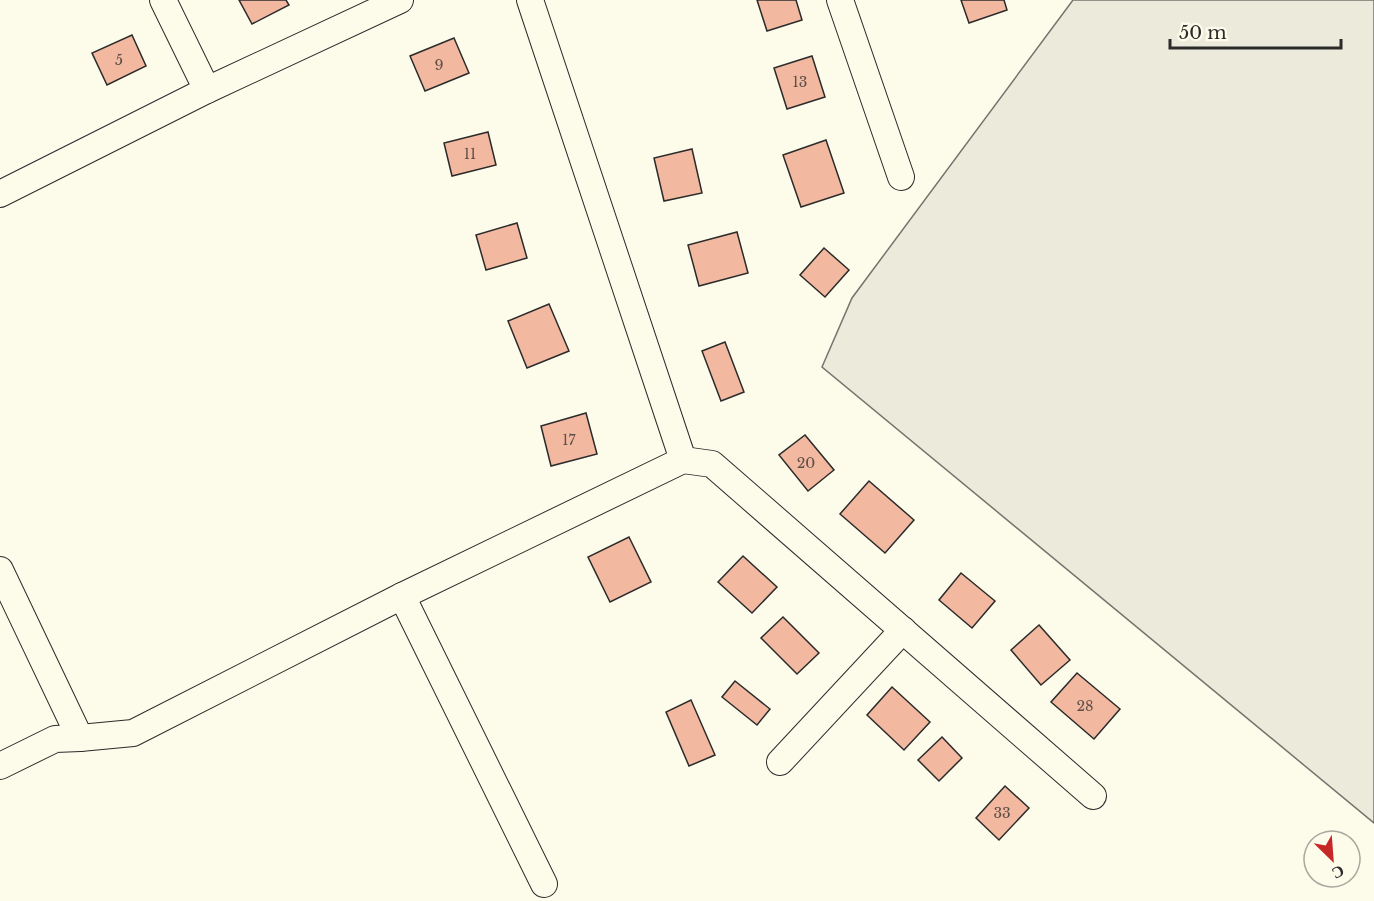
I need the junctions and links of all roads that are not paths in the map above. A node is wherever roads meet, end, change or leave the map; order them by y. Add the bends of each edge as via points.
1 (163, 0) edge
2 (400, 0) edge
3 (530, 0) edge
4 (840, 0) edge
5 (207, 90) junction
6 (901, 177) dead end
7 (0, 194) edge
8 (682, 460) junction
9 (0, 570) edge
10 (402, 596) junction
11 (903, 630) junction
12 (80, 738) junction
13 (780, 762) dead end
14 (0, 765) edge
15 (1093, 796) dead end
16 (544, 884) dead end

1 - 5 lane
2 - 5 lane
3 - 8 lane
4 - 6 lane
5 - 7 lane
8 - 10 lane
8 - 11 lane via 712,464
9 - 12 lane
10 - 12 lane via 133,733
10 - 16 lane
11 - 13 lane
11 - 15 lane
12 - 14 lane via 55,739

